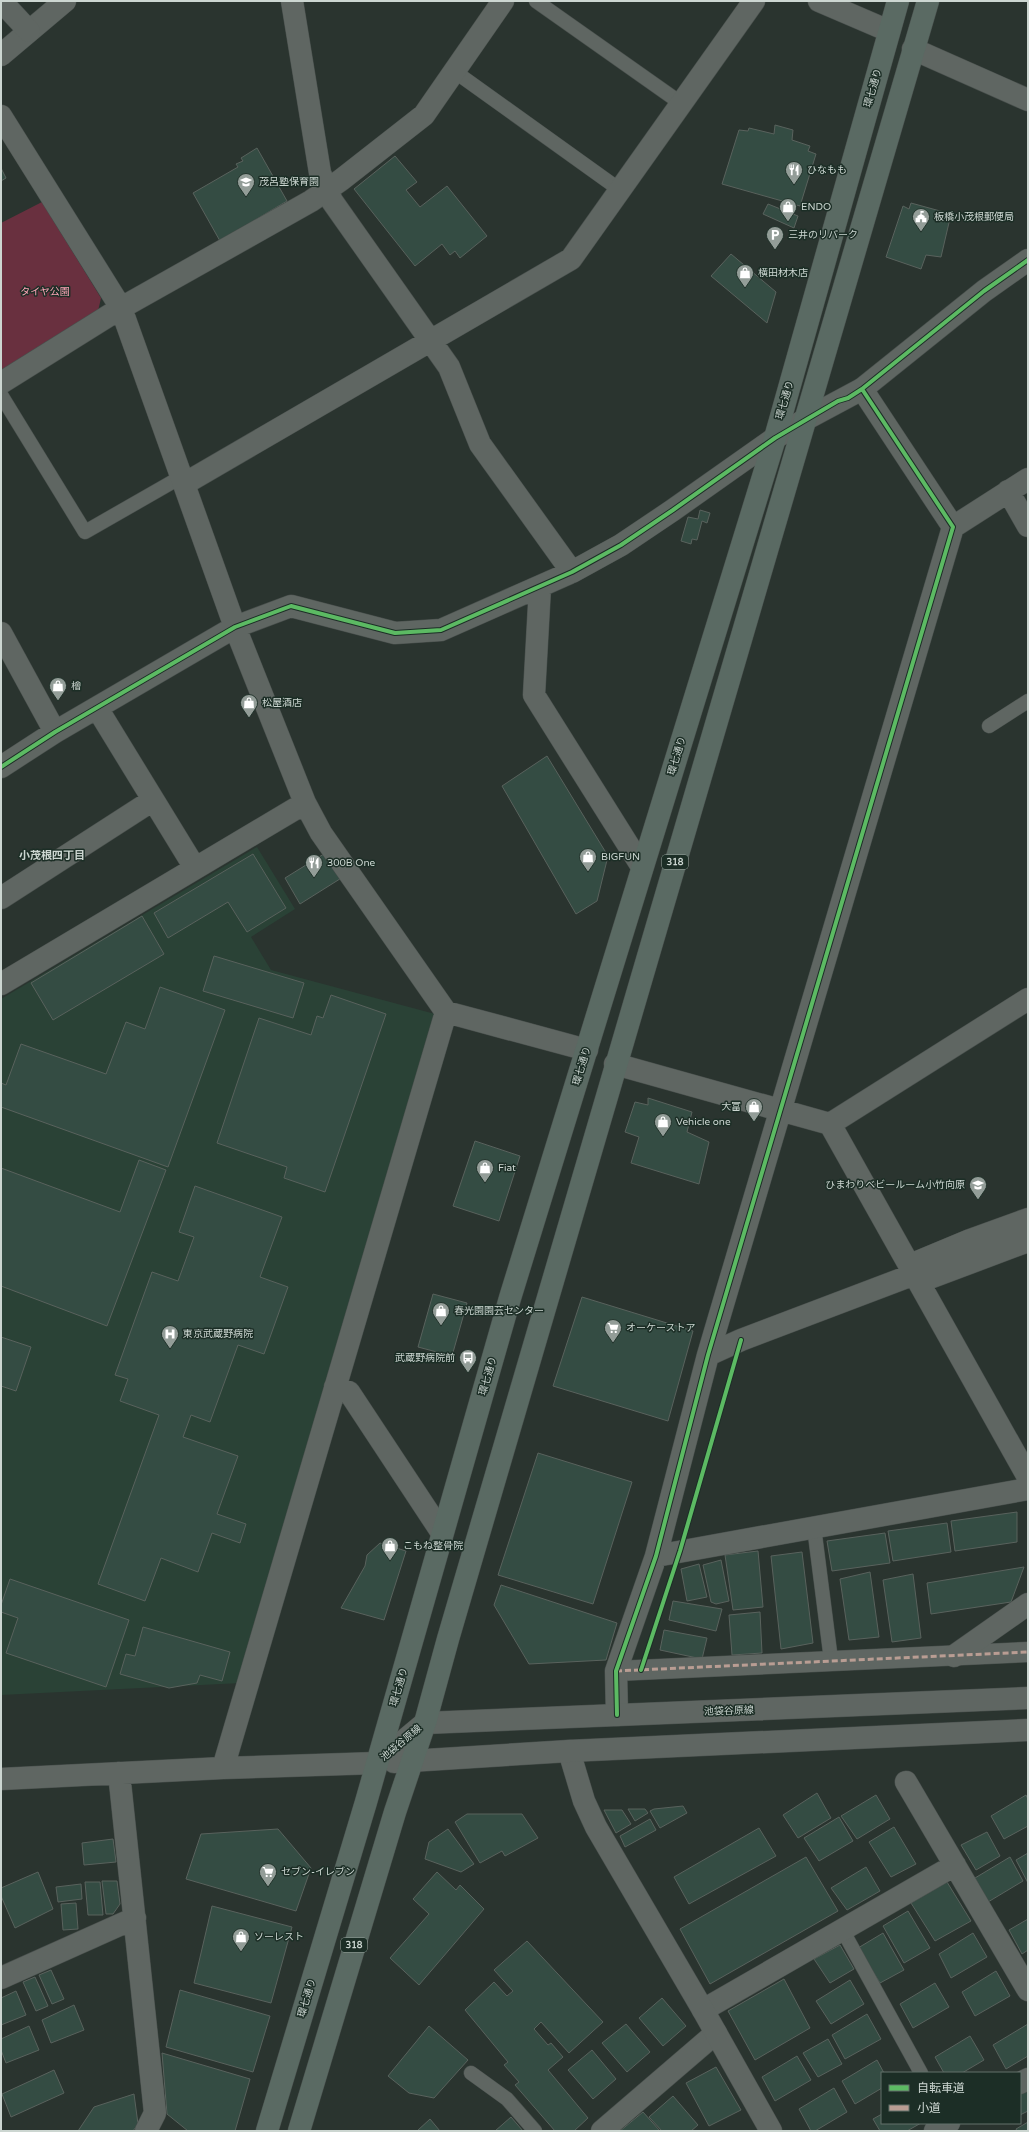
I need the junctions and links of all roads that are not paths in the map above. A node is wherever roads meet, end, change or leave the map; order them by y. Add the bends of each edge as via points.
1 (65, 1) edge
2 (292, 1) edge
3 (502, 1) edge
4 (536, 1) edge
5 (754, 1) edge
6 (819, 1) edge
7 (898, 1) edge
8 (928, 1) edge
9 (1, 2) edge
10 (30, 31) junction
11 (889, 31) junction
12 (913, 49) junction
13 (1, 55) edge
14 (454, 71) junction
15 (1028, 100) edge
16 (682, 104) junction
17 (1, 116) edge
18 (326, 190) junction
19 (620, 190) junction
20 (1028, 260) edge
21 (121, 308) junction
22 (432, 340) junction
23 (1, 383) edge
24 (862, 389) junction
25 (1, 395) edge
26 (806, 420) junction
27 (775, 438) junction
28 (1028, 479) edge
29 (182, 480) junction
30 (1008, 492) junction
31 (1028, 526) edge
32 (953, 527) junction
33 (572, 572) junction
34 (540, 587) junction
35 (234, 627) junction
36 (1, 633) edge
37 (1028, 701) edge
38 (97, 708) junction
39 (989, 726) dead end
40 (55, 732) junction
41 (1, 767) edge
42 (153, 800) junction
43 (305, 803) junction
44 (642, 867) junction
45 (195, 868) junction
46 (1, 898) edge
47 (1, 984) edge
48 (1028, 998) edge
49 (446, 1012) junction
50 (586, 1050) junction
51 (615, 1064) junction
52 (779, 1110) junction
53 (830, 1124) junction
54 (1028, 1219) edge
55 (1028, 1241) edge
56 (915, 1273) junction
57 (708, 1355) junction
58 (335, 1387) junction
59 (1028, 1477) edge
60 (1028, 1489) edge
61 (814, 1527) junction
62 (442, 1533) junction
63 (656, 1556) junction
64 (1028, 1604) edge
65 (1028, 1652) edge
66 (954, 1656) junction
67 (831, 1660) junction
68 (616, 1671) junction
69 (1028, 1698) edge
70 (617, 1715) junction
71 (528, 1719) junction
72 (425, 1723) junction
73 (1028, 1730) edge
74 (569, 1751) junction
75 (412, 1760) junction
76 (377, 1763) junction
77 (223, 1768) junction
78 (120, 1773) junction
79 (1, 1779) edge
80 (906, 1782) dead end
81 (955, 1866) junction
82 (135, 1918) junction
83 (843, 1931) junction
84 (1, 1978) edge
85 (1028, 1990) edge
86 (703, 2010) junction
87 (716, 2033) junction
88 (920, 2072) edge
89 (471, 2073) dead end
90 (947, 2124) edge
91 (155, 2127) edge
92 (267, 2131) edge
93 (299, 2131) edge
94 (535, 2131) edge
95 (602, 2131) edge
96 (771, 2131) edge
97 (935, 2131) edge

1 - 10 street
2 - 18 street via 320,173
3 - 14 street
4 - 16 lane
5 - 16 street
6 - 11 street
7 - 11 main road, 環七通り
8 - 12 main road, 318
9 - 10 street
10 - 13 street
11 - 27 main road, 環七通り
12 - 15 street
12 - 26 main road, 318
14 - 18 street via 424,115
14 - 19 lane
16 - 19 street
17 - 21 street
18 - 21 street via 304,205
18 - 22 street
19 - 22 street via 571,259
20 - 24 street via 984,291
21 - 23 street
21 - 29 street
22 - 29 street
22 - 33 street via 449,367 480,444
24 - 26 street
24 - 32 street
25 - 29 lane via 85,532
26 - 27 street
26 - 51 main road, 318
27 - 33 street via 621,545
27 - 44 main road, 環七通り
28 - 30 street
29 - 35 street
30 - 31 street
30 - 32 street
32 - 52 street
33 - 34 street
34 - 35 street via 441,630 395,632 291,606
34 - 44 street via 534,695
35 - 38 street
35 - 43 street
36 - 40 street
37 - 39 lane
38 - 40 street
38 - 42 street
40 - 41 street
42 - 45 street
42 - 46 street
43 - 45 street
43 - 49 street via 322,833
44 - 50 main road, 環七通り
45 - 47 street
48 - 53 street
49 - 50 street
49 - 58 street
50 - 62 main road, 環七通り
51 - 52 street
51 - 72 main road, 318
52 - 53 street
52 - 57 street
53 - 56 street
54 - 56 street via 970,1240
55 - 56 street
56 - 57 street
56 - 59 street
57 - 63 street
58 - 62 street via 350,1392
58 - 77 street
60 - 61 street
61 - 63 street
61 - 67 lane
62 - 76 main road, 環七通り
63 - 68 street
64 - 66 street
65 - 66 street
66 - 67 street
67 - 68 street
68 - 70 street
69 - 70 street, 池袋谷原線
70 - 71 street, 池袋谷原線
71 - 72 street, 池袋谷原線
71 - 74 street via 564,1738
72 - 75 main road, 318
72 - 76 street, 池袋谷原線
73 - 74 street, 池袋谷原線
74 - 75 street, 池袋谷原線
74 - 86 street via 584,1801 596,1827
75 - 76 street, 池袋谷原線
75 - 93 main road, 318
76 - 77 street
76 - 92 main road, 環七通り
77 - 78 street
78 - 79 street
78 - 82 street
80 - 81 street
81 - 83 street
81 - 85 street
82 - 84 street
82 - 91 street
83 - 86 street
83 - 88 lane
86 - 87 street
87 - 95 street
87 - 96 street
89 - 94 lane via 507,2099
90 - 97 street

